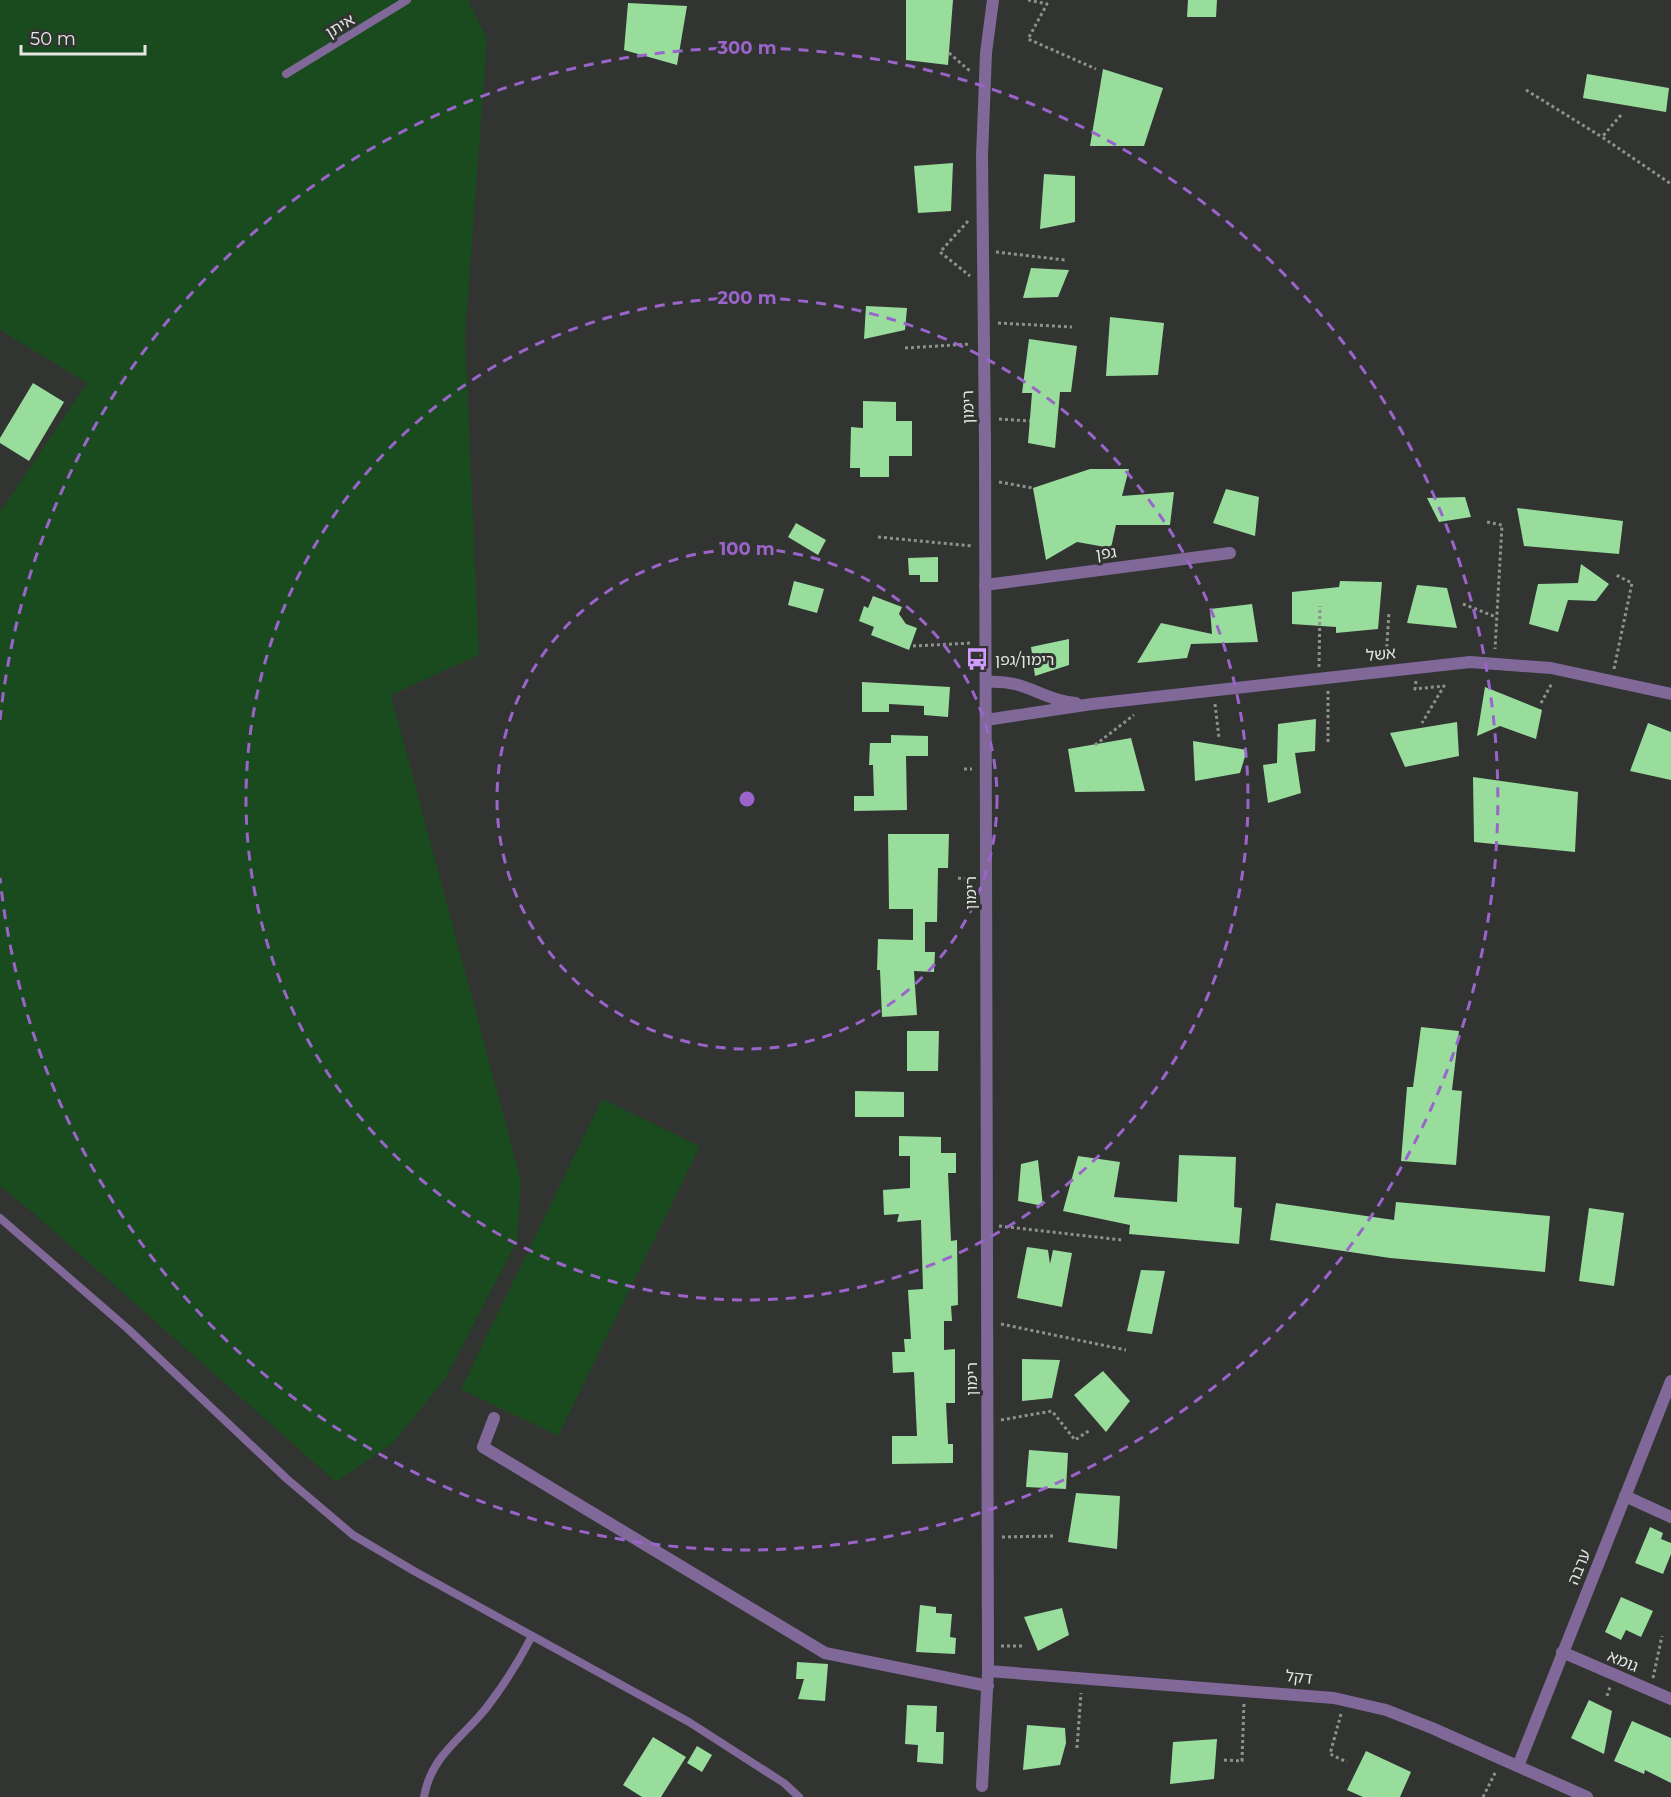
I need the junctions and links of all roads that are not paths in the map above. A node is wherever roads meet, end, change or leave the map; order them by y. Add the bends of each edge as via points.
1 (407, 0) edge
2 (993, 0) edge
3 (286, 74) dead end
4 (1230, 553) dead end
5 (986, 585) junction
6 (986, 682) junction
7 (1671, 694) edge
8 (1092, 704) junction
9 (986, 720) junction
10 (0, 1218) edge
11 (1671, 1381) edge
12 (494, 1418) dead end
13 (1625, 1496) junction
14 (1671, 1517) edge
15 (532, 1636) junction
16 (1562, 1652) junction
17 (988, 1671) junction
18 (988, 1686) junction
19 (1671, 1699) edge
20 (1518, 1766) junction
21 (982, 1786) dead end
22 (424, 1797) edge
23 (799, 1797) edge
24 (1587, 1797) edge

1 - 3 lane, איתן
2 - 5 street, רימון via 984,83 982,204
4 - 5 street, גפן
5 - 6 street, רימון
6 - 8 street, אשל via 1020,684 1073,703
6 - 9 street, רימון
7 - 8 street, אשל via 1560,670 1494,663 1416,666
8 - 9 street, אשל
9 - 17 street, רימון
10 - 15 lane via 353,1535
11 - 13 street, ערבה
12 - 18 street via 483,1447 825,1653
13 - 14 street
13 - 16 street, ערבה
15 - 22 lane via 487,1708 434,1764
15 - 23 lane via 689,1722 784,1783
16 - 19 street, גומא
16 - 20 street, ערבה
17 - 18 street, רימון
17 - 20 street, דקל via 1244,1689 1345,1701 1386,1710
18 - 21 street, רימון
20 - 24 street, דקל

